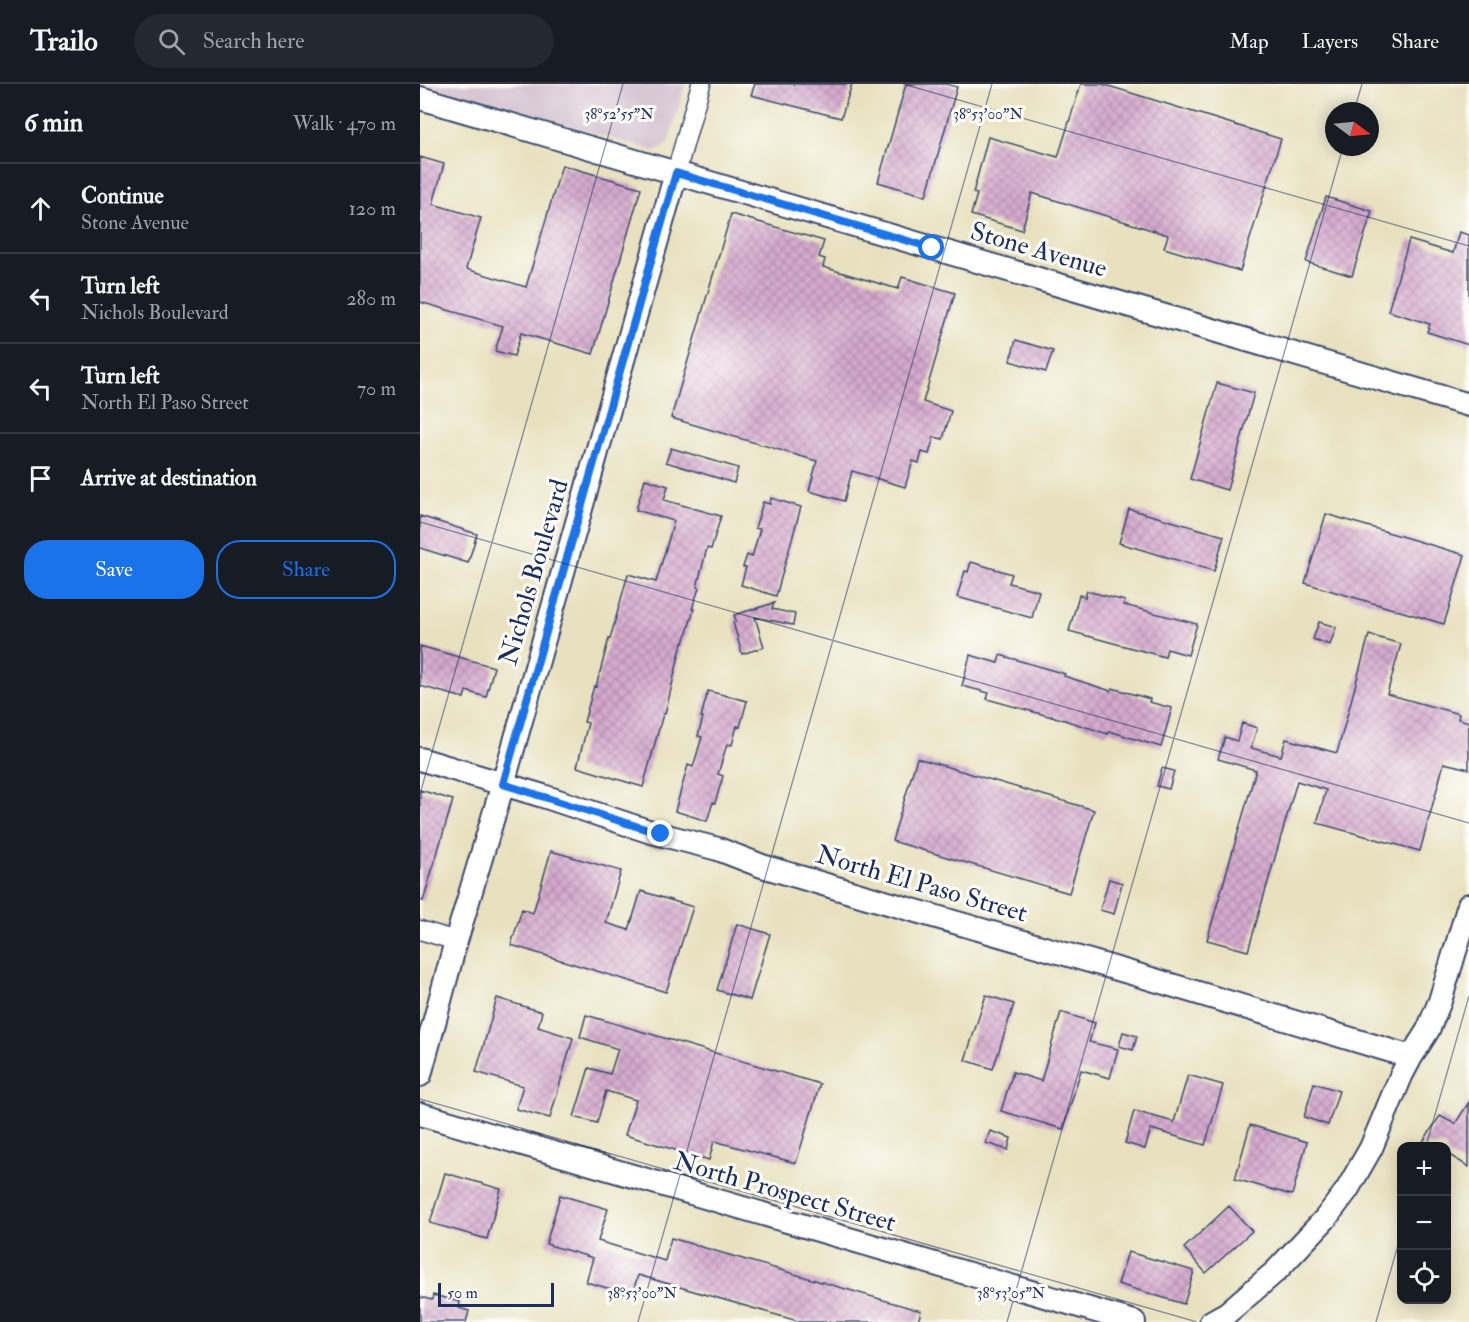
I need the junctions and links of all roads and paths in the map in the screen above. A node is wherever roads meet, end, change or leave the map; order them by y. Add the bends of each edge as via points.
1 (701, 84) edge
2 (420, 98) edge
3 (676, 173) junction
4 (1469, 405) edge
5 (420, 759) edge
6 (503, 784) junction
7 (1469, 905) edge
8 (420, 930) edge
9 (456, 941) junction
10 (1411, 1057) junction
11 (420, 1075) edge
12 (420, 1114) edge
13 (1134, 1322) edge
14 (1211, 1322) edge

1 - 3 street, Nichols Boulevard
2 - 3 street, Stone Avenue
3 - 4 street, Stone Avenue
3 - 6 street, Nichols Boulevard
5 - 6 street, North El Paso Street
6 - 9 street, Nichols Boulevard
6 - 10 street, North El Paso Street via 825,885
7 - 10 street via 1440,1001
8 - 9 street
9 - 11 street, Nichols Boulevard
10 - 14 street via 1371,1148 1347,1190 1268,1279
12 - 13 street, North Prospect Street

